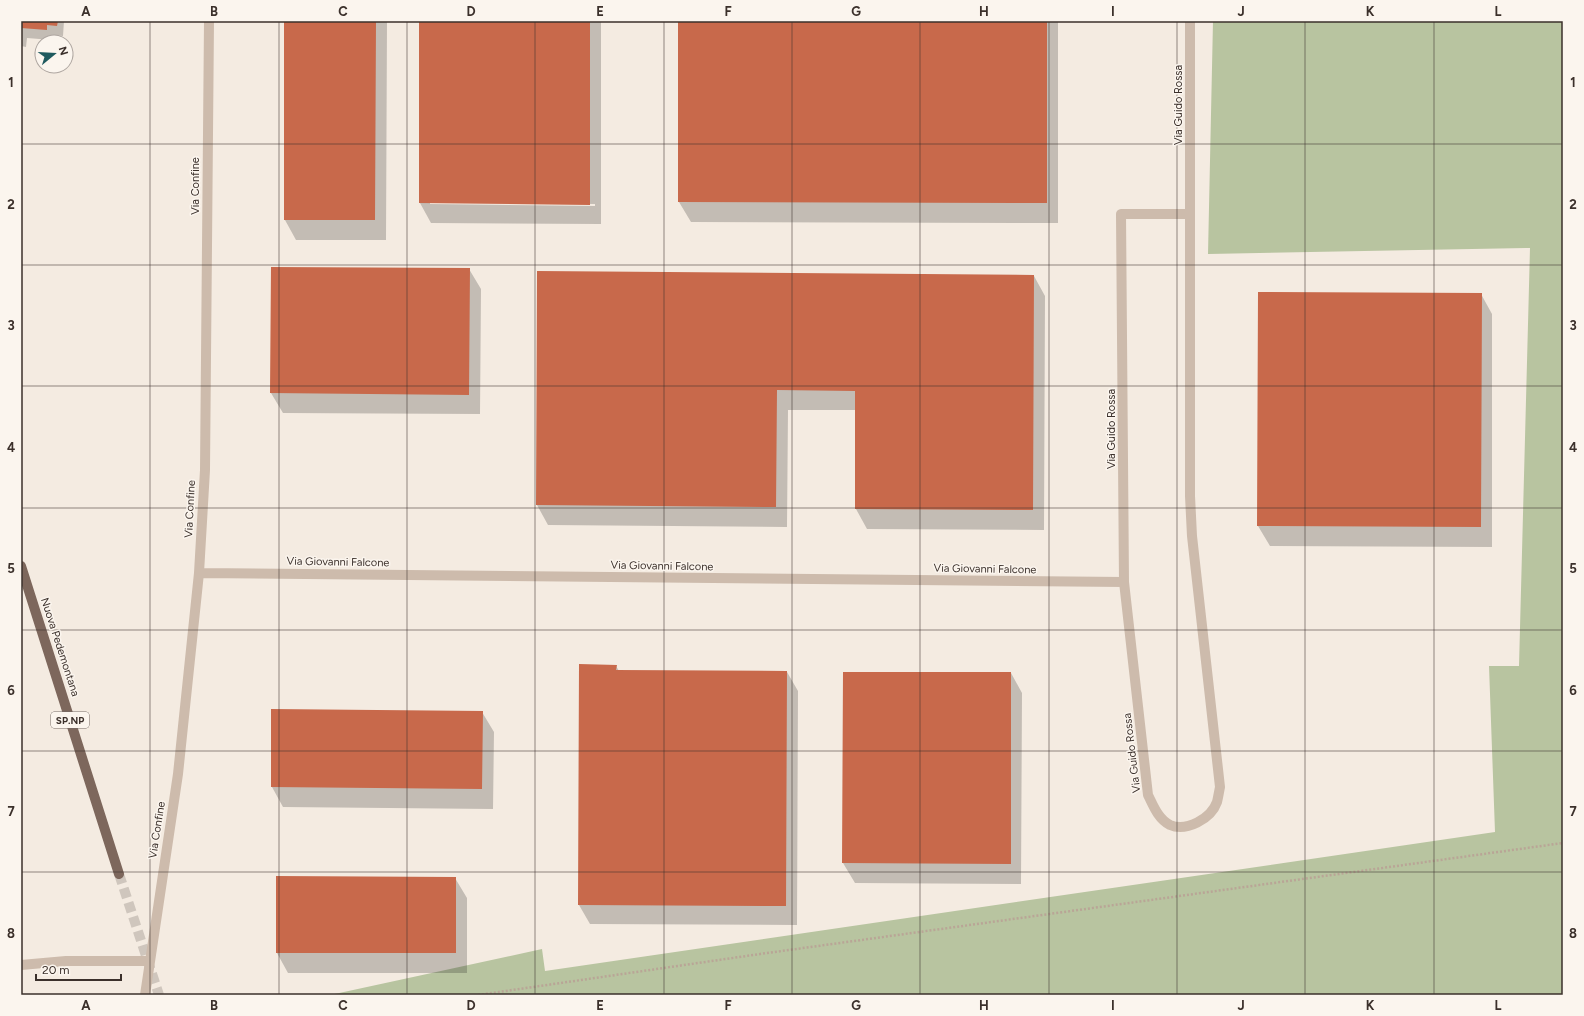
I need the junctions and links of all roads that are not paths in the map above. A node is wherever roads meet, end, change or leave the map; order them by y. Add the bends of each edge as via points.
1 (209, 21) edge
2 (1190, 21) edge
3 (1190, 214) junction
4 (21, 566) edge
5 (199, 573) junction
6 (1124, 582) junction
7 (119, 874) tunnel mouth
8 (150, 961) junction
9 (21, 965) edge
10 (145, 995) edge

1 - 5 street, Via Confine via 205,470
2 - 3 street, Via Guido Rossa
3 - 6 street, Via Guido Rossa via 1121,214
3 - 6 street, Via Guido Rossa via 1192,536 1220,787 1216,803 1210,813 1198,822 1183,826 1170,825 1155,810 1148,795
4 - 7 main road, Nuova Pedemontana / SP.NP
5 - 6 street, Via Giovanni Falcone
5 - 8 street, Via Confine via 178,774
8 - 9 street
8 - 10 street, Via Confine

